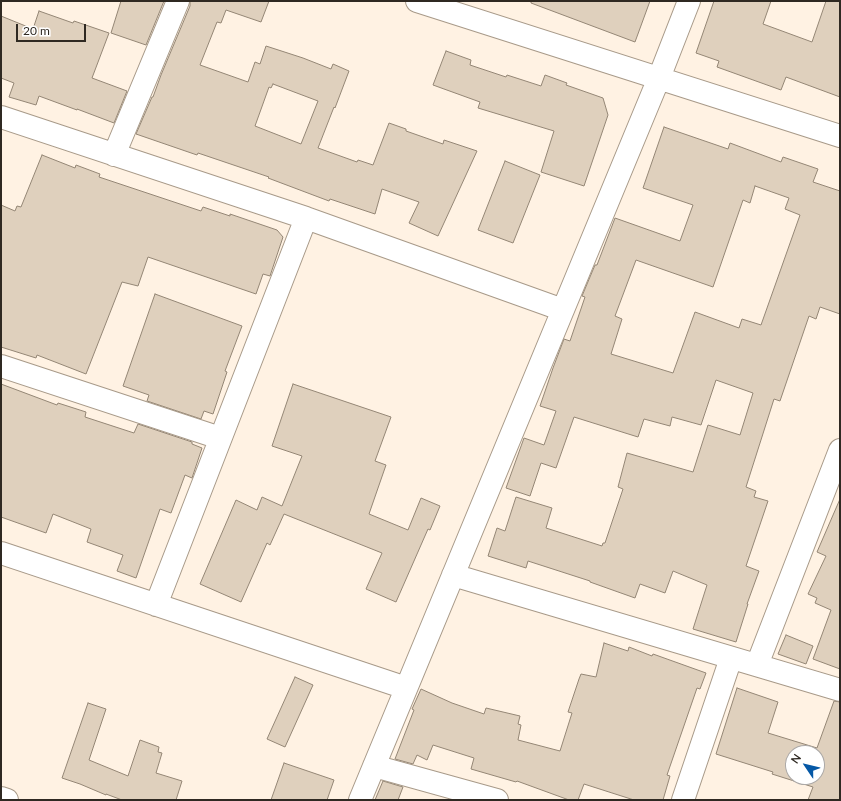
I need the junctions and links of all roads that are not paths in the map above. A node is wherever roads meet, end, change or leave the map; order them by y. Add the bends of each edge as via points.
1 (178, 1) edge
2 (417, 1) edge
3 (689, 1) edge
4 (659, 78) junction
5 (1, 117) edge
6 (840, 136) edge
7 (114, 155) junction
8 (306, 218) junction
9 (562, 310) junction
10 (1, 366) edge
11 (220, 438) junction
12 (840, 450) edge
13 (1, 553) edge
14 (453, 575) junction
15 (156, 605) junction
16 (732, 658) junction
17 (757, 665) junction
18 (406, 688) junction
19 (840, 690) edge
20 (374, 766) junction
21 (1, 798) edge
22 (7, 800) edge
23 (360, 800) edge
24 (497, 800) edge
25 (683, 800) edge

1 - 7 main road
2 - 4 main road
3 - 4 main road
4 - 6 main road
4 - 9 main road
5 - 7 main road
7 - 8 main road
8 - 9 main road
8 - 11 main road
9 - 14 main road
10 - 11 main road
11 - 15 main road
12 - 17 main road
13 - 15 main road
14 - 16 main road
14 - 18 main road
15 - 18 main road
16 - 17 main road
16 - 25 main road
17 - 19 main road
18 - 20 main road
20 - 23 main road
20 - 24 main road
21 - 22 main road

